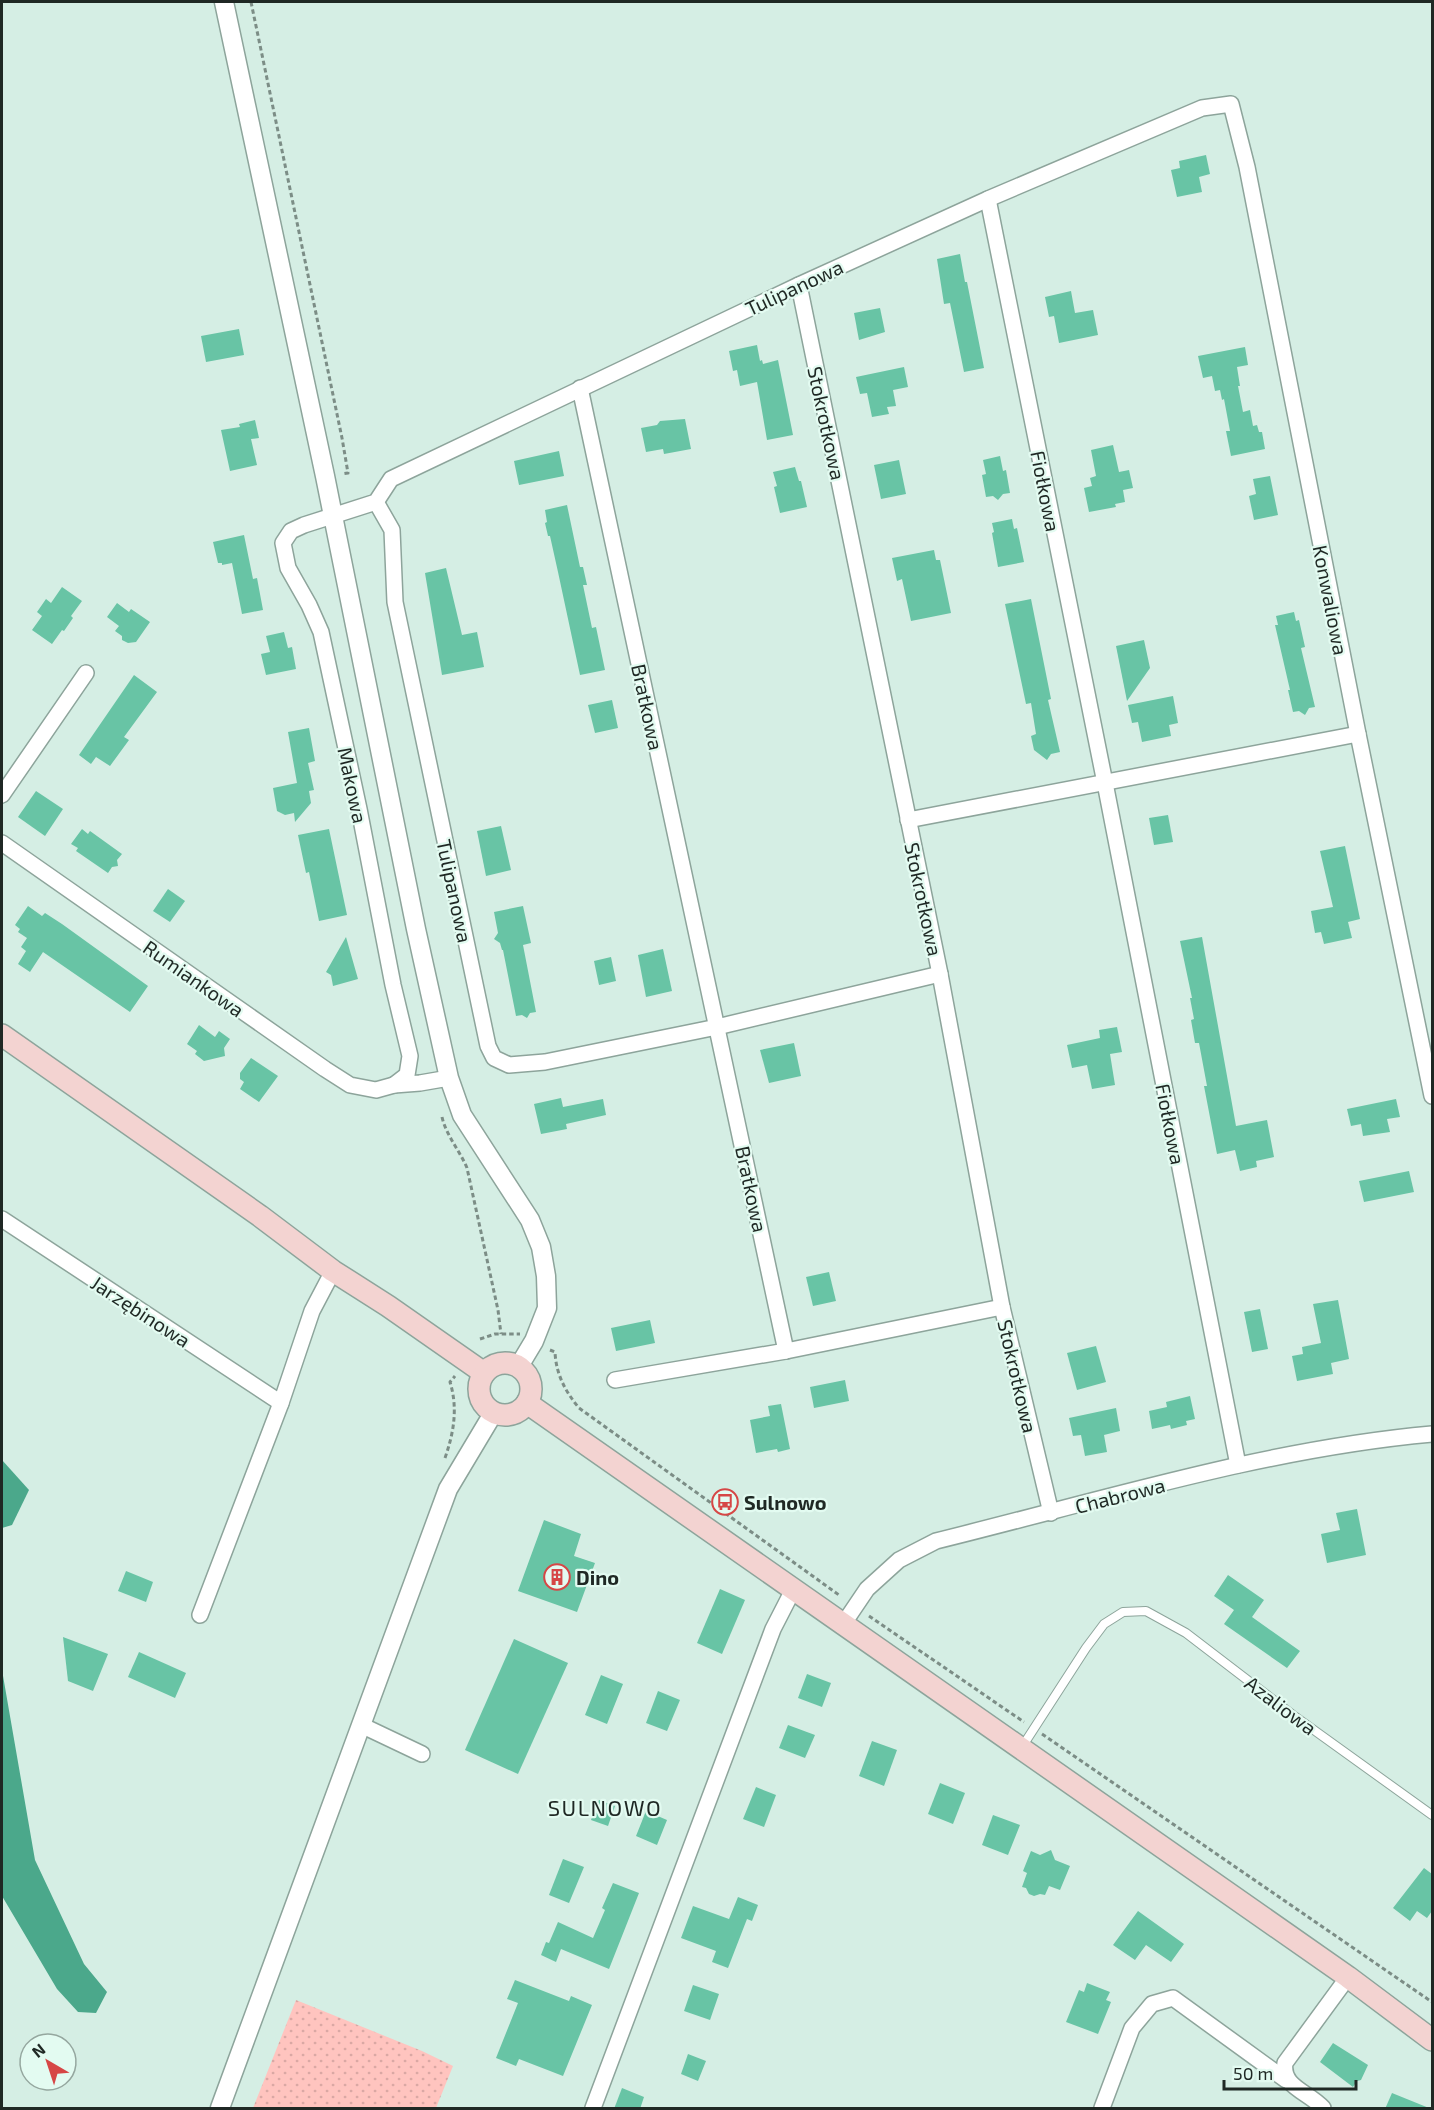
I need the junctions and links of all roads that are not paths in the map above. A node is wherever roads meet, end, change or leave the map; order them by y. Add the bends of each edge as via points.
1 (224, 2) edge
2 (1231, 105) joint
3 (988, 199) junction
4 (799, 285) junction
5 (580, 388) junction
6 (376, 502) junction
7 (332, 515) junction
8 (86, 673) dead end
9 (1358, 734) junction
10 (1105, 783) junction
11 (2, 795) edge
12 (908, 820) junction
13 (2, 843) edge
14 (939, 974) junction
15 (717, 1027) junction
16 (2, 1035) edge
17 (449, 1078) junction
18 (394, 1085) junction
19 (1432, 1096) edge
20 (2, 1220) edge
21 (333, 1271) junction
22 (1002, 1307) junction
23 (786, 1352) junction
24 (519, 1366) junction
25 (484, 1373) junction
26 (615, 1380) dead end
27 (280, 1403) junction
28 (527, 1403) junction
29 (494, 1412) junction
30 (1432, 1434) edge
31 (1238, 1465) junction
32 (1051, 1513) junction
33 (793, 1590) junction
34 (200, 1614) dead end
35 (842, 1626) junction
36 (361, 1725) junction
37 (1021, 1749) junction
38 (422, 1754) dead end
39 (1432, 1815) edge
40 (1348, 1977) junction
41 (1432, 2040) edge
42 (1286, 2080) junction
43 (220, 2109) edge
44 (592, 2109) edge
45 (1102, 2109) edge
46 (1323, 2109) edge

1 - 7 street
2 - 3 street, Tulipanowa via 1202,108
2 - 9 street, Konwaliowa via 1247,167
3 - 4 street, Tulipanowa
3 - 10 street, Fiołkowa
4 - 5 street, Tulipanowa
4 - 12 street, Stokrotkowa
5 - 6 street, Tulipanowa via 391,479
5 - 15 street, Bratkowa
6 - 7 street
6 - 15 street, Tulipanowa via 392,530 395,603 488,1046 494,1058 509,1065 545,1062
7 - 17 street
7 - 18 street, Makowa via 291,531 283,543 288,568 321,632 410,1056 407,1075
8 - 11 street
9 - 10 street
9 - 19 street, Konwaliowa
10 - 12 street
10 - 31 street, Fiołkowa
12 - 14 street, Stokrotkowa
13 - 18 street, Rumiankowa via 350,1085 376,1090
14 - 15 street
14 - 22 street, Stokrotkowa
15 - 23 street, Bratkowa
16 - 21 main road
17 - 18 street, Rumiankowa
17 - 24 street via 462,1115 530,1220 541,1247 547,1308
20 - 27 street, Jarzębinowa
21 - 25 main road
21 - 27 street via 312,1311
22 - 23 street
22 - 32 street, Stokrotkowa
23 - 26 street
24 - 25 main road via 496,1364
24 - 28 main road via 530,1379
25 - 29 main road via 479,1390 481,1399
27 - 34 street
28 - 29 main road via 515,1413
28 - 33 main road
29 - 36 street via 448,1489
30 - 31 street, Chabrowa via 1340,1444
31 - 32 street, Chabrowa
32 - 35 street, Chabrowa via 936,1541 899,1560 867,1589
33 - 35 main road
33 - 44 street via 773,1629
35 - 37 main road
36 - 38 street
36 - 43 street
37 - 39 lane, Azaliowa via 1104,1624 1123,1612 1146,1611 1186,1633
37 - 40 main road
40 - 41 main road
40 - 42 street via 1285,2063
42 - 45 street via 1173,1998 1152,2004 1132,2028
42 - 46 street

